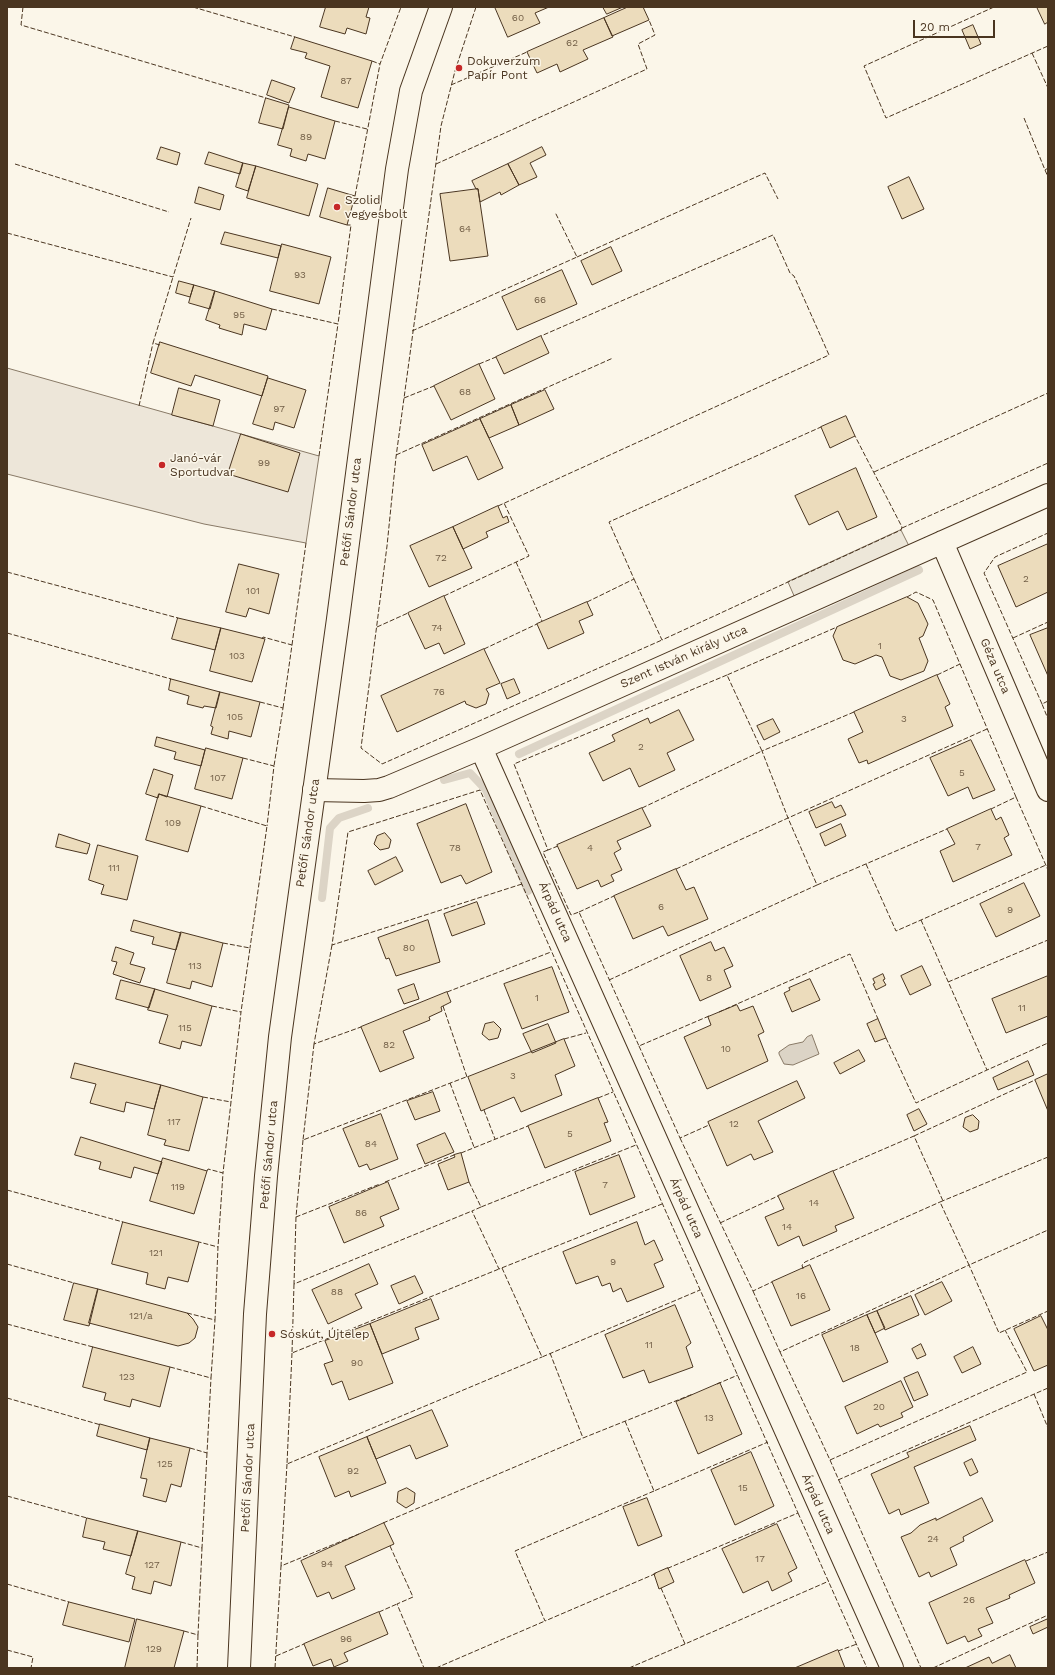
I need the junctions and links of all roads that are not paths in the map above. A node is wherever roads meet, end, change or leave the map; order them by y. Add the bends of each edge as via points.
1 (441, 7) edge
2 (1048, 495) edge
3 (942, 542) junction
4 (481, 748) junction
5 (314, 790) junction
6 (1048, 790) edge
7 (239, 1668) edge
8 (892, 1668) edge

1 - 5 street, Petőfi Sándor utca via 411,91 397,168
2 - 3 street, Szent István király utca
3 - 4 street, Szent István király utca
3 - 6 street, Géza utca
4 - 5 street, Szent István király utca via 379,790
4 - 8 street, Árpád utca
5 - 7 street, Petőfi Sándor utca via 280,1038 266,1176 255,1314

